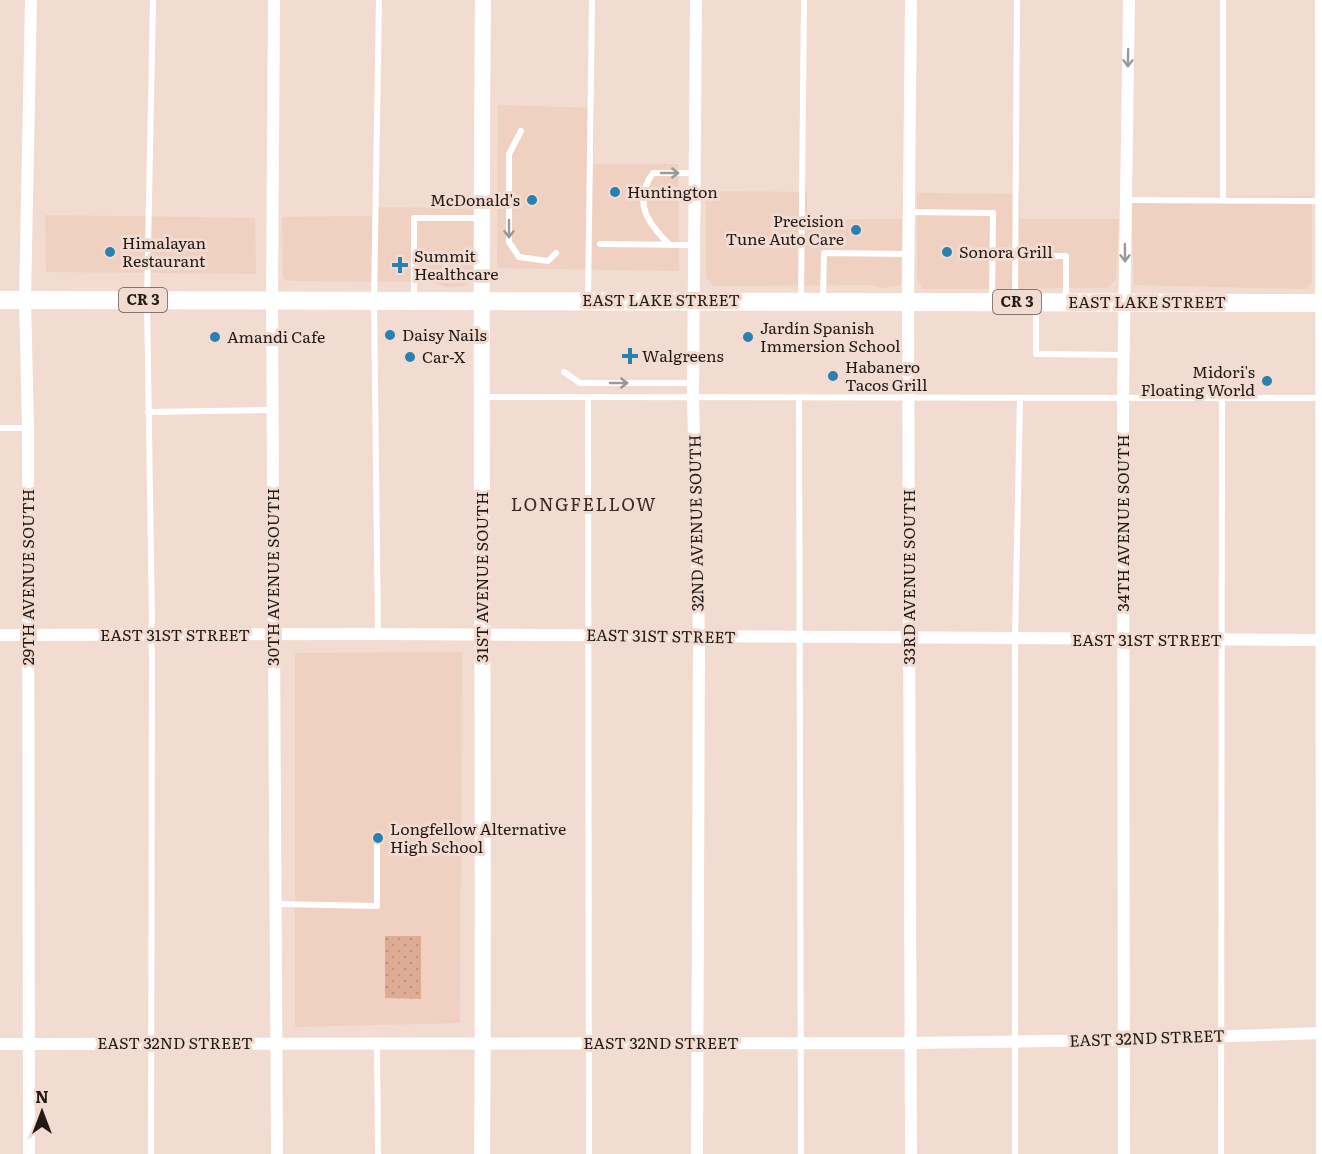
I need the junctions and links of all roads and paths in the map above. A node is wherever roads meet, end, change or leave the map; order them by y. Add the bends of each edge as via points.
1 (31, 0) edge
2 (153, 0) edge
3 (274, 0) edge
4 (379, 0) edge
5 (483, 0) edge
6 (592, 0) edge
7 (696, 0) edge
8 (804, 0) edge
9 (911, 0) edge
10 (1017, 0) edge
11 (1129, 0) edge
12 (1223, 0) edge
13 (1321, 0) edge
14 (521, 131) dead end
15 (694, 173) junction
16 (1124, 200) junction
17 (1223, 200) junction
18 (1321, 201) edge
19 (909, 212) junction
20 (481, 218) junction
21 (600, 244) dead end
22 (670, 245) junction
23 (694, 245) junction
24 (556, 253) dead end
25 (909, 254) junction
26 (1016, 256) junction
27 (480, 299) junction
28 (0, 300) edge
29 (25, 300) junction
30 (147, 300) junction
31 (272, 300) junction
32 (374, 300) junction
33 (414, 300) junction
34 (588, 300) junction
35 (693, 301) junction
36 (801, 301) junction
37 (823, 301) junction
38 (908, 301) junction
39 (992, 302) junction
40 (1015, 302) junction
41 (1036, 302) junction
42 (1066, 302) junction
43 (1125, 302) junction
44 (1322, 303) edge
45 (1124, 355) junction
46 (564, 372) dead end
47 (693, 383) junction
48 (481, 397) junction
49 (588, 397) junction
50 (693, 397) junction
51 (799, 398) junction
52 (909, 398) junction
53 (1020, 398) junction
54 (1321, 398) edge
55 (1123, 399) junction
56 (1222, 399) junction
57 (272, 410) junction
58 (148, 412) junction
59 (0, 428) edge
60 (28, 428) junction
61 (150, 634) junction
62 (378, 634) junction
63 (483, 634) junction
64 (0, 635) edge
65 (273, 635) junction
66 (588, 635) junction
67 (29, 636) junction
68 (699, 637) junction
69 (800, 637) junction
70 (909, 638) junction
71 (1015, 639) junction
72 (1123, 640) junction
73 (1221, 640) junction
74 (1321, 640) edge
75 (377, 841) dead end
76 (276, 904) junction
77 (1322, 1033) edge
78 (1222, 1035) junction
79 (1125, 1040) junction
80 (1015, 1041) junction
81 (698, 1042) junction
82 (801, 1042) junction
83 (151, 1043) junction
84 (278, 1043) junction
85 (377, 1043) junction
86 (483, 1043) junction
87 (588, 1043) junction
88 (911, 1043) junction
89 (0, 1044) edge
90 (28, 1044) junction
91 (29, 1154) edge
92 (151, 1154) edge
93 (277, 1154) edge
94 (378, 1154) edge
95 (482, 1154) edge
96 (589, 1154) edge
97 (697, 1154) edge
98 (801, 1154) edge
99 (911, 1154) edge
100 (1016, 1154) edge
101 (1124, 1154) edge
102 (1221, 1154) edge
103 (1322, 1154) edge

1 - 29 street, 29TH AVENUE SOUTH
2 - 30 lane
3 - 31 street, 30TH AVENUE SOUTH
4 - 32 lane
5 - 20 street, 31ST AVENUE SOUTH
6 - 34 lane
7 - 15 street, 32ND AVENUE SOUTH
8 - 36 lane
9 - 19 street, 33RD AVENUE SOUTH
10 - 26 lane
11 -> 16 street, 34TH AVENUE SOUTH
12 - 17 lane
13 - 18 street
14 -> 24 lane via 509,154 509,242 519,257 548,261
22 -> 15 lane via 652,228 645,213 644,186 653,173
15 - 23 street, 32ND AVENUE SOUTH
16 - 17 lane
16 -> 43 street, 34TH AVENUE SOUTH
17 - 18 lane
18 - 44 street
19 - 25 street, 33RD AVENUE SOUTH
19 - 39 lane via 993,213
20 - 27 street, 31ST AVENUE SOUTH
20 - 33 lane via 414,218
21 - 22 lane
22 - 23 lane
23 - 35 street, 32ND AVENUE SOUTH
25 - 37 lane via 824,253
25 - 38 street, 33RD AVENUE SOUTH
26 - 40 lane
26 - 42 lane via 1066,256
27 - 33 main road, EAST LAKE STREET / CR 3
27 - 34 main road, EAST LAKE STREET / CR 3
27 - 48 street, 31ST AVENUE SOUTH
28 - 29 main road, EAST LAKE STREET / CR 3
29 - 30 main road, EAST LAKE STREET / CR 3
29 - 60 street, 29TH AVENUE SOUTH
30 - 31 main road, EAST LAKE STREET / CR 3
30 - 58 lane
31 - 32 main road, EAST LAKE STREET / CR 3
31 - 57 street, 30TH AVENUE SOUTH
32 - 33 main road, EAST LAKE STREET / CR 3
32 - 62 lane
34 - 35 main road, EAST LAKE STREET / CR 3
35 - 36 main road, EAST LAKE STREET / CR 3
35 - 47 street, 32ND AVENUE SOUTH
36 - 37 main road, EAST LAKE STREET / CR 3
37 - 38 main road, EAST LAKE STREET / CR 3
38 - 39 main road, EAST LAKE STREET / CR 3
38 - 52 street, 33RD AVENUE SOUTH
39 - 40 main road, EAST LAKE STREET / CR 3
40 - 41 main road, EAST LAKE STREET / CR 3
41 - 42 main road, EAST LAKE STREET / CR 3
41 - 45 lane via 1036,354
42 - 43 main road, EAST LAKE STREET / CR 3
43 - 44 main road, EAST LAKE STREET / CR 3
43 - 45 street, 34TH AVENUE SOUTH
44 - 54 street
45 - 55 street, 34TH AVENUE SOUTH
46 -> 47 lane via 580,383
47 - 50 street, 32ND AVENUE SOUTH
48 - 49 lane
48 - 63 street, 31ST AVENUE SOUTH
49 - 50 lane
49 - 66 lane
50 - 51 lane
50 - 68 street, 32ND AVENUE SOUTH
51 - 52 lane
51 - 69 lane
52 - 53 lane
52 - 70 street, 33RD AVENUE SOUTH
53 - 55 lane
53 - 71 lane
54 - 56 lane
54 - 74 street
55 - 56 lane
55 - 72 street, 34TH AVENUE SOUTH
56 - 73 lane
57 - 58 lane
57 - 65 street, 30TH AVENUE SOUTH
58 - 61 lane
59 - 60 lane
60 - 67 street, 29TH AVENUE SOUTH
61 - 65 street, EAST 31ST STREET
61 - 67 street, EAST 31ST STREET
61 - 83 lane
62 - 63 street, EAST 31ST STREET
62 - 65 street, EAST 31ST STREET
63 - 66 street, EAST 31ST STREET
63 - 86 street, 31ST AVENUE SOUTH
64 - 67 street, EAST 31ST STREET
65 - 76 street, 30TH AVENUE SOUTH
66 - 68 street, EAST 31ST STREET
66 - 87 lane
67 - 90 street, 29TH AVENUE SOUTH
68 - 69 street, EAST 31ST STREET
68 - 81 street, 32ND AVENUE SOUTH
69 - 70 street, EAST 31ST STREET
69 - 82 lane
70 - 71 street, EAST 31ST STREET
70 - 88 street, 33RD AVENUE SOUTH
71 - 72 street, EAST 31ST STREET
71 - 80 lane
72 - 73 street, EAST 31ST STREET
72 - 79 street, 34TH AVENUE SOUTH
73 - 74 street, EAST 31ST STREET
73 - 78 lane
74 - 77 street
75 - 76 lane via 377,906
76 - 84 street, 30TH AVENUE SOUTH
77 - 78 street, EAST 32ND STREET
77 - 103 street
78 - 79 street, EAST 32ND STREET
78 - 102 lane
79 - 80 street, EAST 32ND STREET
79 - 101 street, 34TH AVENUE SOUTH
80 - 88 street, EAST 32ND STREET
80 - 100 lane
81 - 82 street, EAST 32ND STREET
81 - 87 street, EAST 32ND STREET
81 - 97 street, 32ND AVENUE SOUTH
82 - 88 street, EAST 32ND STREET
82 - 98 lane
83 - 84 street, EAST 32ND STREET
83 - 90 street, EAST 32ND STREET
83 - 92 lane
84 - 85 street, EAST 32ND STREET
84 - 93 street, 30TH AVENUE SOUTH
85 - 86 street, EAST 32ND STREET
85 - 94 lane
86 - 87 street, EAST 32ND STREET
86 - 95 street, 31ST AVENUE SOUTH
87 - 96 lane
88 - 99 street, 33RD AVENUE SOUTH
89 - 90 street, EAST 32ND STREET
90 - 91 street, 29TH AVENUE SOUTH

